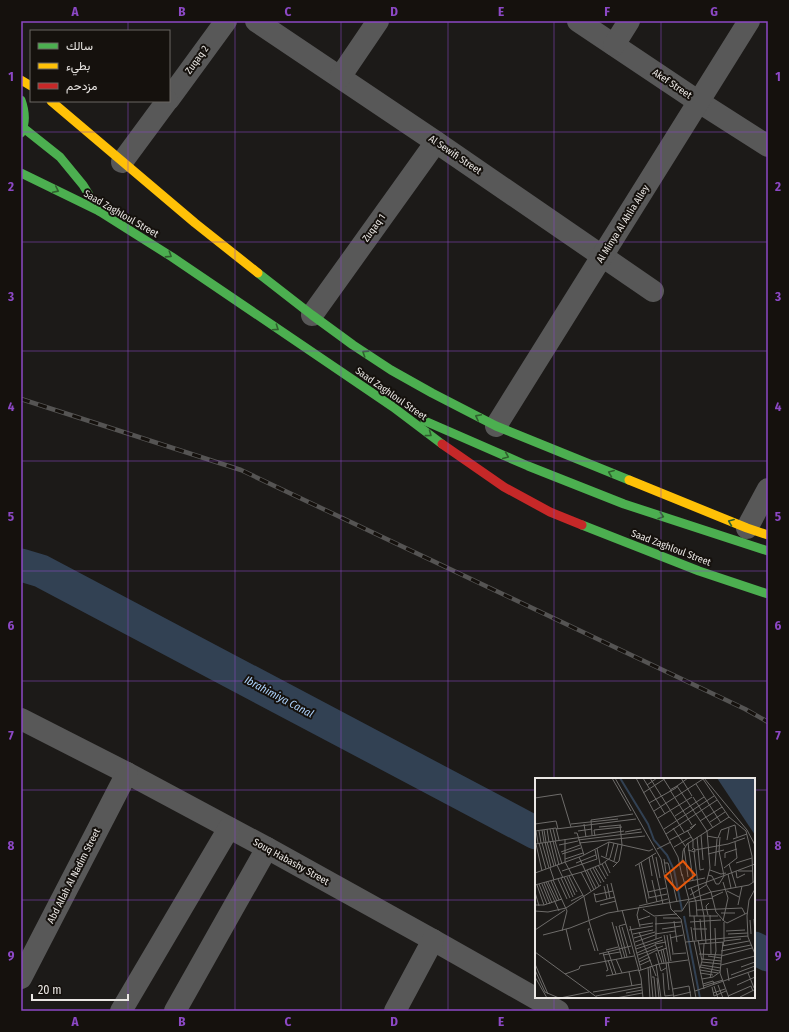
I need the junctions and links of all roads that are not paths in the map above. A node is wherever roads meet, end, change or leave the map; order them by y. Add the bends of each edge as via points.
1 (226, 21) edge
2 (256, 21) edge
3 (378, 21) edge
4 (578, 21) edge
5 (629, 21) edge
6 (749, 21) edge
7 (614, 45) junction
8 (340, 77) junction
9 (21, 80) edge
10 (30, 85) edge
11 (170, 97) edge
12 (21, 100) edge
13 (52, 102) edge
14 (167, 102) edge
15 (699, 102) junction
16 (22, 129) edge
17 (436, 142) junction
18 (768, 146) edge
19 (122, 162) junction
20 (21, 173) edge
21 (99, 211) junction
22 (602, 257) junction
23 (654, 291) dead end
24 (312, 315) junction
25 (393, 407) junction
26 (496, 426) junction
27 (768, 489) edge
28 (747, 528) junction
29 (768, 535) edge
30 (768, 551) edge
31 (768, 594) edge
32 (21, 719) edge
33 (127, 773) junction
34 (229, 828) junction
35 (268, 848) junction
36 (433, 940) junction
37 (21, 978) edge
38 (535, 998) edge
39 (535, 998) edge
40 (121, 1011) edge
41 (175, 1011) edge
42 (395, 1011) edge
43 (558, 1011) edge

1 - 11 street, Zuqaq 2
2 - 8 street, Al Sewifi Street
3 - 8 street
4 - 7 street, Akef Street
5 - 7 street
6 - 15 street, Al Minya Al Ahlia Alley
7 - 15 street, Akef Street
8 - 17 street, Al Sewifi Street
9 - 10 main road
12 - 16 main road via 25,116
13 - 19 main road, Saad Zaghloul Street
14 - 19 street, Zuqaq 2
15 - 18 street, Akef Street
15 - 22 street, Al Minya Al Ahlia Alley
16 - 21 main road via 60,157 83,185
17 - 22 street, Al Sewifi Street
17 - 24 street, Zuqaq 1
19 - 24 main road, Saad Zaghloul Street
20 -> 21 main road, Saad Zaghloul Street
21 -> 25 main road, Saad Zaghloul Street via 172,257
22 - 23 street, Al Sewifi Street
22 - 26 street, Al Minya Al Ahlia Alley
26 -> 24 main road, Saad Zaghloul Street via 391,370
25 -> 30 main road via 528,466 624,504
25 -> 31 main road, Saad Zaghloul Street via 504,487 550,512 699,571
28 -> 26 main road, Saad Zaghloul Street
27 - 28 street
28 - 29 main road, Saad Zaghloul Street
32 - 33 street, Souq Habashy Street
33 - 34 street, Souq Habashy Street
33 - 37 street, Abd Allah Al Nadim Street
34 - 35 street, Souq Habashy Street
34 - 40 street
35 - 36 street, Souq Habashy Street
35 - 41 street
36 - 38 street, Souq Habashy Street
36 - 42 street
39 - 43 street, Souq Habashy Street

